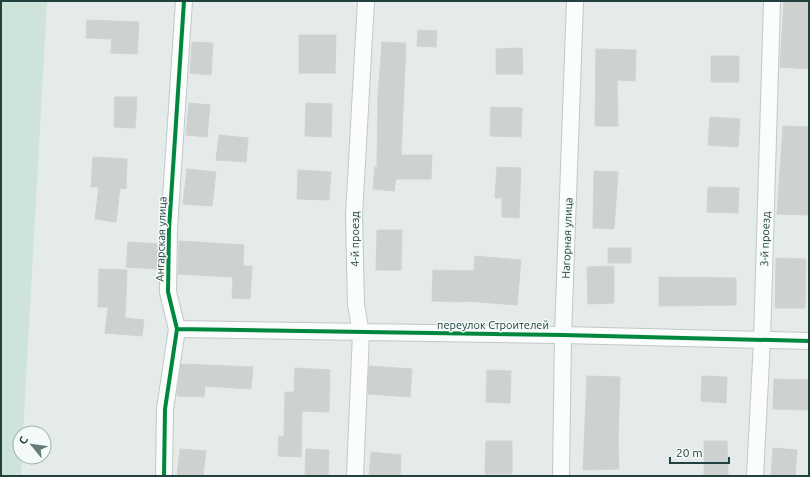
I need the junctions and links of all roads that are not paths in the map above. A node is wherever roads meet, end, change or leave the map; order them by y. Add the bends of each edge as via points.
1 (184, 1) edge
2 (366, 1) edge
3 (575, 1) edge
4 (772, 1) edge
5 (176, 329) junction
6 (361, 333) junction
7 (563, 334) junction
8 (762, 341) junction
9 (809, 341) edge
10 (164, 476) edge
11 (355, 476) edge
12 (561, 476) edge
13 (755, 476) edge

1 - 5 street, Ангарская улица via 169,229 168,292
2 - 6 street, 4-й проезд via 354,215 356,304
3 - 7 street, Нагорная улица
4 - 8 street, 3-й проезд
5 - 6 street, переулок Строителей
5 - 10 street, Ангарская улица via 165,409
6 - 7 street, переулок Строителей
6 - 11 street, 4-й проезд
7 - 8 street, переулок Строителей
7 - 12 street, Нагорная улица
8 - 9 street, переулок Строителей
8 - 13 street, 3-й проезд

